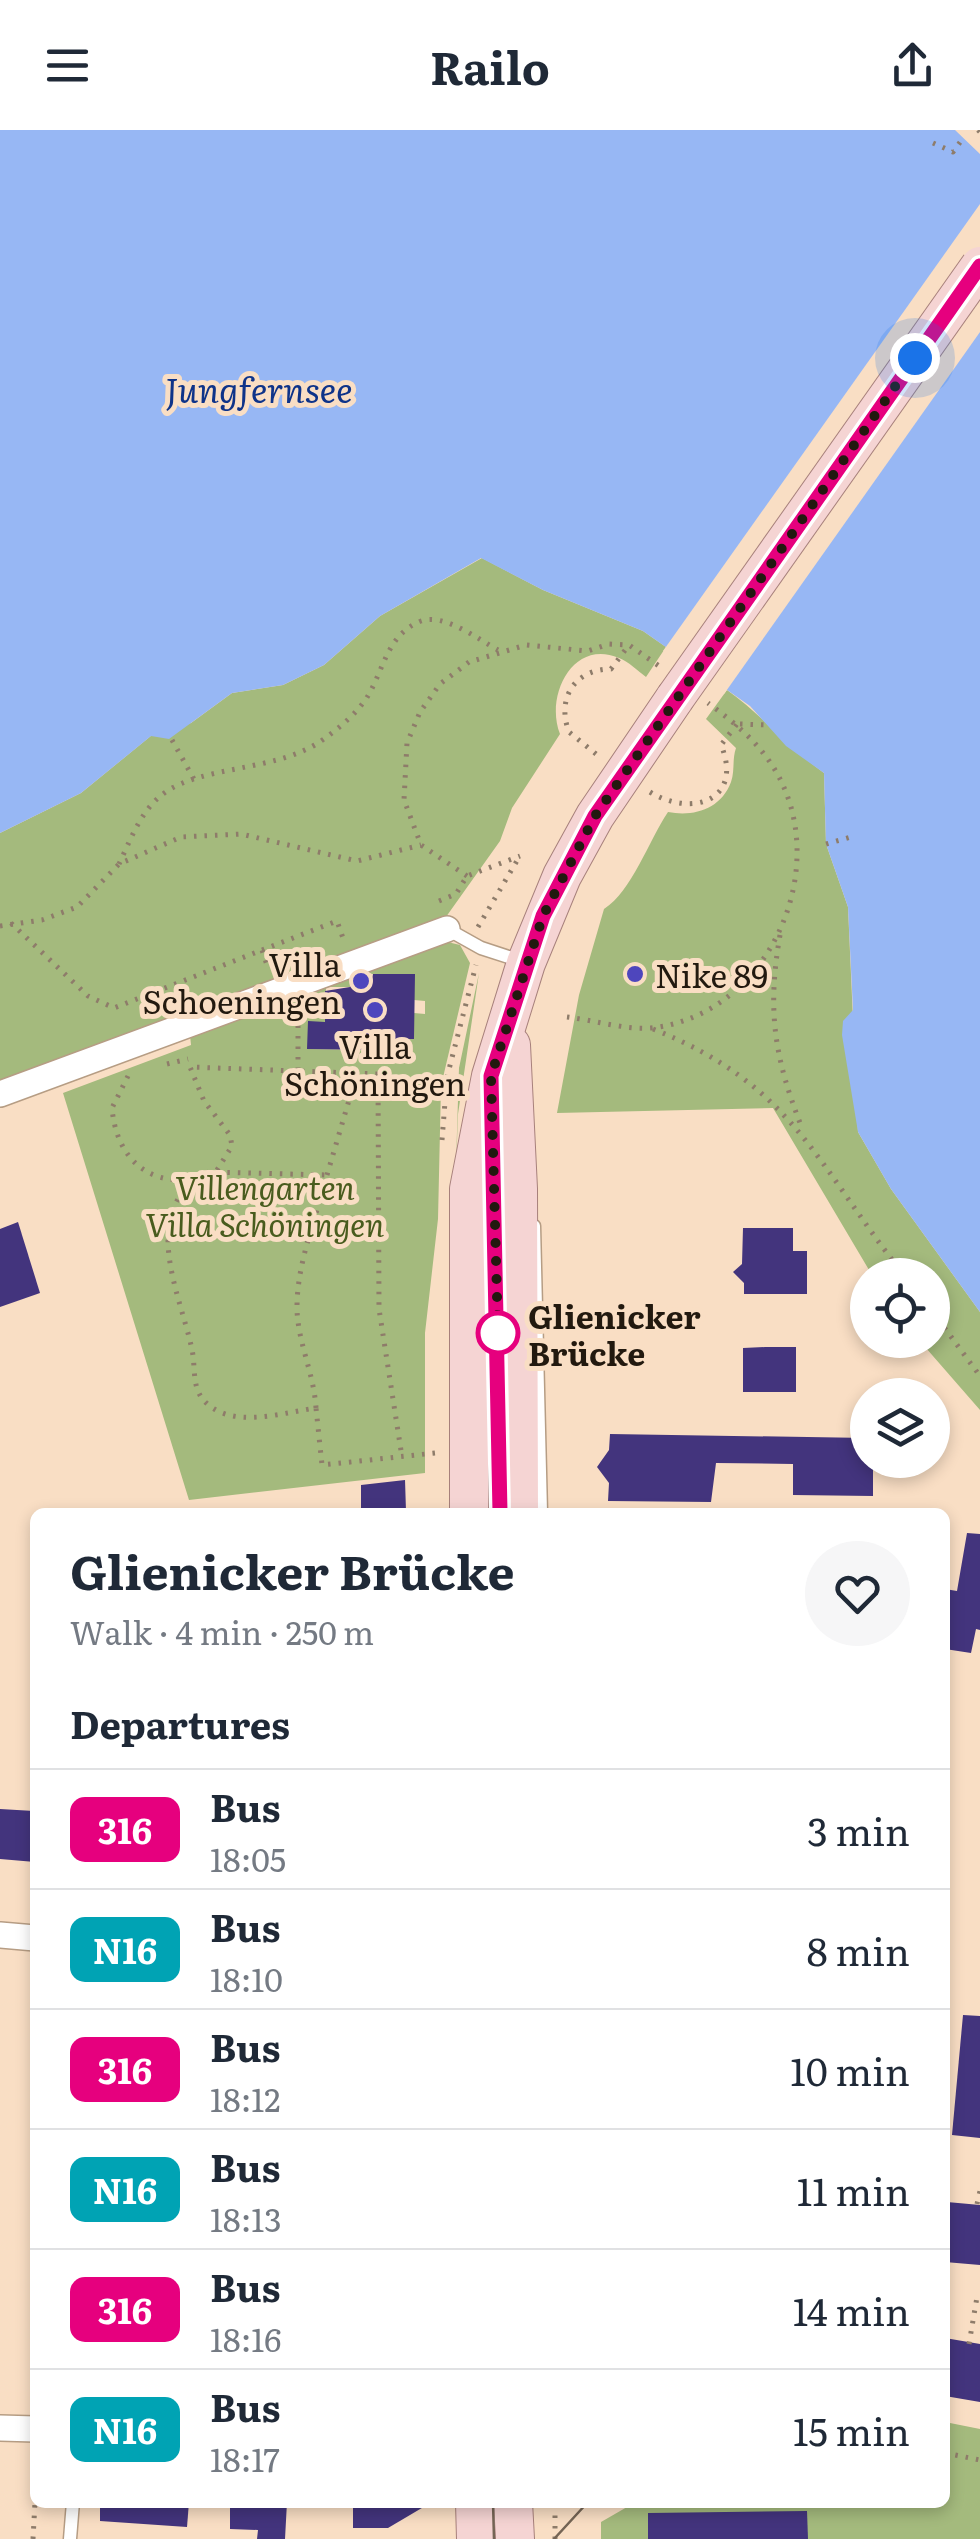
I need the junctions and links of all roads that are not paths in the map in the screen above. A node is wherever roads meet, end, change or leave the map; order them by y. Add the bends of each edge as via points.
1 (980, 266) edge
2 (447, 929) joint
3 (526, 963) junction
4 (511, 1010) junction
5 (491, 1076) junction
6 (0, 1094) edge
7 (518, 1170) junction
8 (468, 1508) edge
9 (500, 1508) edge
10 (519, 1508) edge
11 (541, 1508) edge
12 (0, 1936) edge
13 (30, 1938) edge
14 (0, 2428) edge
15 (30, 2430) edge
16 (72, 2508) edge
17 (475, 2508) edge
18 (513, 2508) edge
19 (70, 2539) edge
20 (476, 2539) edge
21 (515, 2539) edge

1 - 3 main road, bridge via 622,775 562,876
2 - 3 lane
2 - 6 street via 347,950 276,991
3 - 4 main road
4 - 5 main road
4 - 7 main road
5 - 8 main road via 469,1190
5 - 9 lane
7 - 10 main road
7 - 11 lane via 537,1237
12 - 13 street
14 - 15 street
16 - 19 lane
17 - 20 main road
18 - 21 main road

